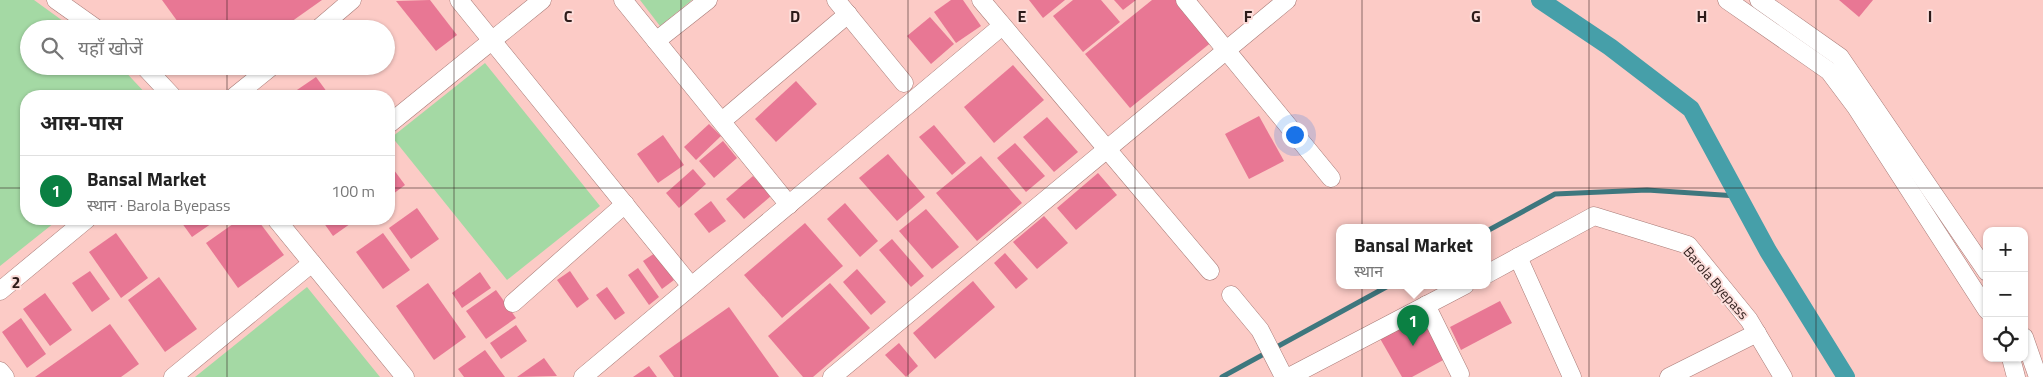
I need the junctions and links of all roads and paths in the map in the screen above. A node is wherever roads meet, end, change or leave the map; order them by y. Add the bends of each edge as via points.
1 (56, 0) edge
2 (352, 0) edge
3 (459, 0) edge
4 (542, 0) edge
5 (623, 0) edge
6 (708, 0) edge
7 (836, 0) edge
8 (981, 0) edge
9 (1185, 0) edge
10 (1288, 0) edge
11 (1726, 0) edge
12 (1759, 0) edge
13 (848, 14) junction
14 (84, 20) edge
15 (329, 20) edge
16 (1002, 26) junction
17 (492, 40) junction
18 (656, 41) junction
19 (1226, 51) junction
20 (152, 75) edge
21 (261, 75) edge
22 (904, 83) dead end
23 (166, 90) edge
24 (243, 90) edge
25 (395, 119) edge
26 (722, 121) junction
27 (1107, 150) junction
28 (1331, 178) dead end
29 (625, 204) junction
30 (789, 204) junction
31 (80, 225) edge
32 (281, 225) edge
33 (1518, 257) junction
34 (312, 263) junction
35 (1983, 266) edge
36 (1210, 271) dead end
37 (1491, 272) edge
38 (691, 286) junction
39 (1457, 289) edge
40 (0, 291) edge
41 (1231, 295) dead end
42 (513, 303) dead end
43 (1983, 304) edge
44 (1426, 305) junction
45 (1757, 333) junction
46 (2028, 348) edge
47 (2012, 362) edge
48 (0, 371) edge
49 (1312, 372) edge
50 (1284, 374) edge
51 (1460, 374) dead end
52 (5, 377) edge
53 (173, 377) edge
54 (405, 377) edge
55 (583, 377) edge
56 (832, 377) edge
57 (1572, 377) edge
58 (1669, 377) edge
59 (1783, 377) edge
60 (2016, 377) edge
61 (2038, 377) edge

1 - 14 street
2 - 15 street
3 - 17 street
4 - 17 street
5 - 18 street
6 - 18 street
7 - 13 street
8 - 16 street
9 - 19 street
10 - 19 street
11 - 43 street via 1829,71 1856,107
12 - 35 street via 1840,57
13 - 22 street
13 - 26 street
16 - 27 street
16 - 30 street
17 - 25 street
17 - 29 street
18 - 26 street
19 - 27 street
19 - 28 street
20 - 23 street
21 - 24 street
26 - 30 street
27 - 36 street
27 - 56 street
29 - 38 street
29 - 42 street
30 - 38 street
31 - 40 street
32 - 34 street
33 - 37 street, Barola Byepass
33 - 45 street, Barola Byepass via 1594,216 1688,245
33 - 57 street
34 - 53 street
34 - 54 street
38 - 55 street
39 - 44 street
41 - 50 street via 1260,330
44 - 49 street
44 - 51 street
45 - 58 street
45 - 59 street, Barola Byepass
46 - 61 street
47 - 60 street
48 - 52 street
49 - 50 street

